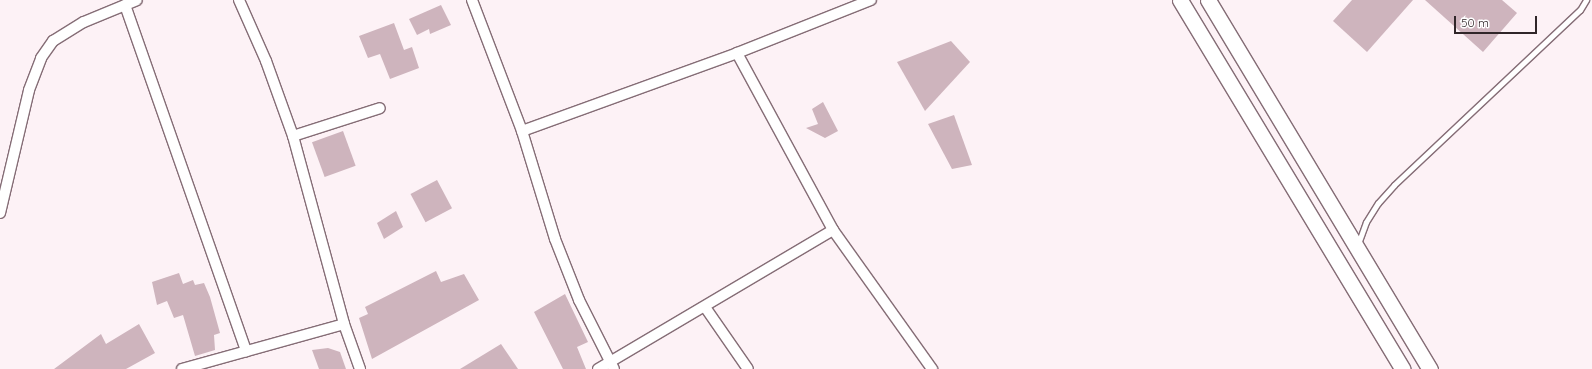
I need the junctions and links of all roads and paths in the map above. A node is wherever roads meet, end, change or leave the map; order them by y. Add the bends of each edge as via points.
1 (137, 0) edge
2 (240, 0) edge
3 (472, 0) edge
4 (871, 0) edge
5 (1180, 0) edge
6 (1208, 0) edge
7 (1586, 0) edge
8 (125, 5) junction
9 (737, 53) junction
10 (380, 108) dead end
11 (522, 131) junction
12 (293, 136) junction
13 (1317, 181) junction
14 (1297, 194) junction
15 (0, 213) edge
16 (833, 230) junction
17 (1357, 247) junction
18 (705, 307) junction
19 (344, 324) junction
20 (246, 351) junction
21 (612, 366) edge
22 (182, 369) edge
23 (360, 369) edge
24 (598, 369) edge
25 (748, 369) edge
26 (932, 369) edge
27 (1403, 369) edge
28 (1430, 369) edge

1 - 8 street
2 - 12 street via 266,61
3 - 11 street
4 - 9 street
5 - 14 main road
6 - 13 main road
7 - 17 lane via 1580,10 1394,185 1366,222
8 - 15 street via 84,22 53,41 41,58 29,90
8 - 20 street
9 - 11 street
9 - 16 street
10 - 12 street
11 - 21 street via 555,239 579,300
12 - 19 street
13 - 14 main road
13 - 17 main road
14 - 27 main road
16 - 18 street
16 - 26 street
17 - 28 main road
18 - 21 street
18 - 25 street
19 - 20 street
19 - 23 street
20 - 22 street
21 - 24 street

